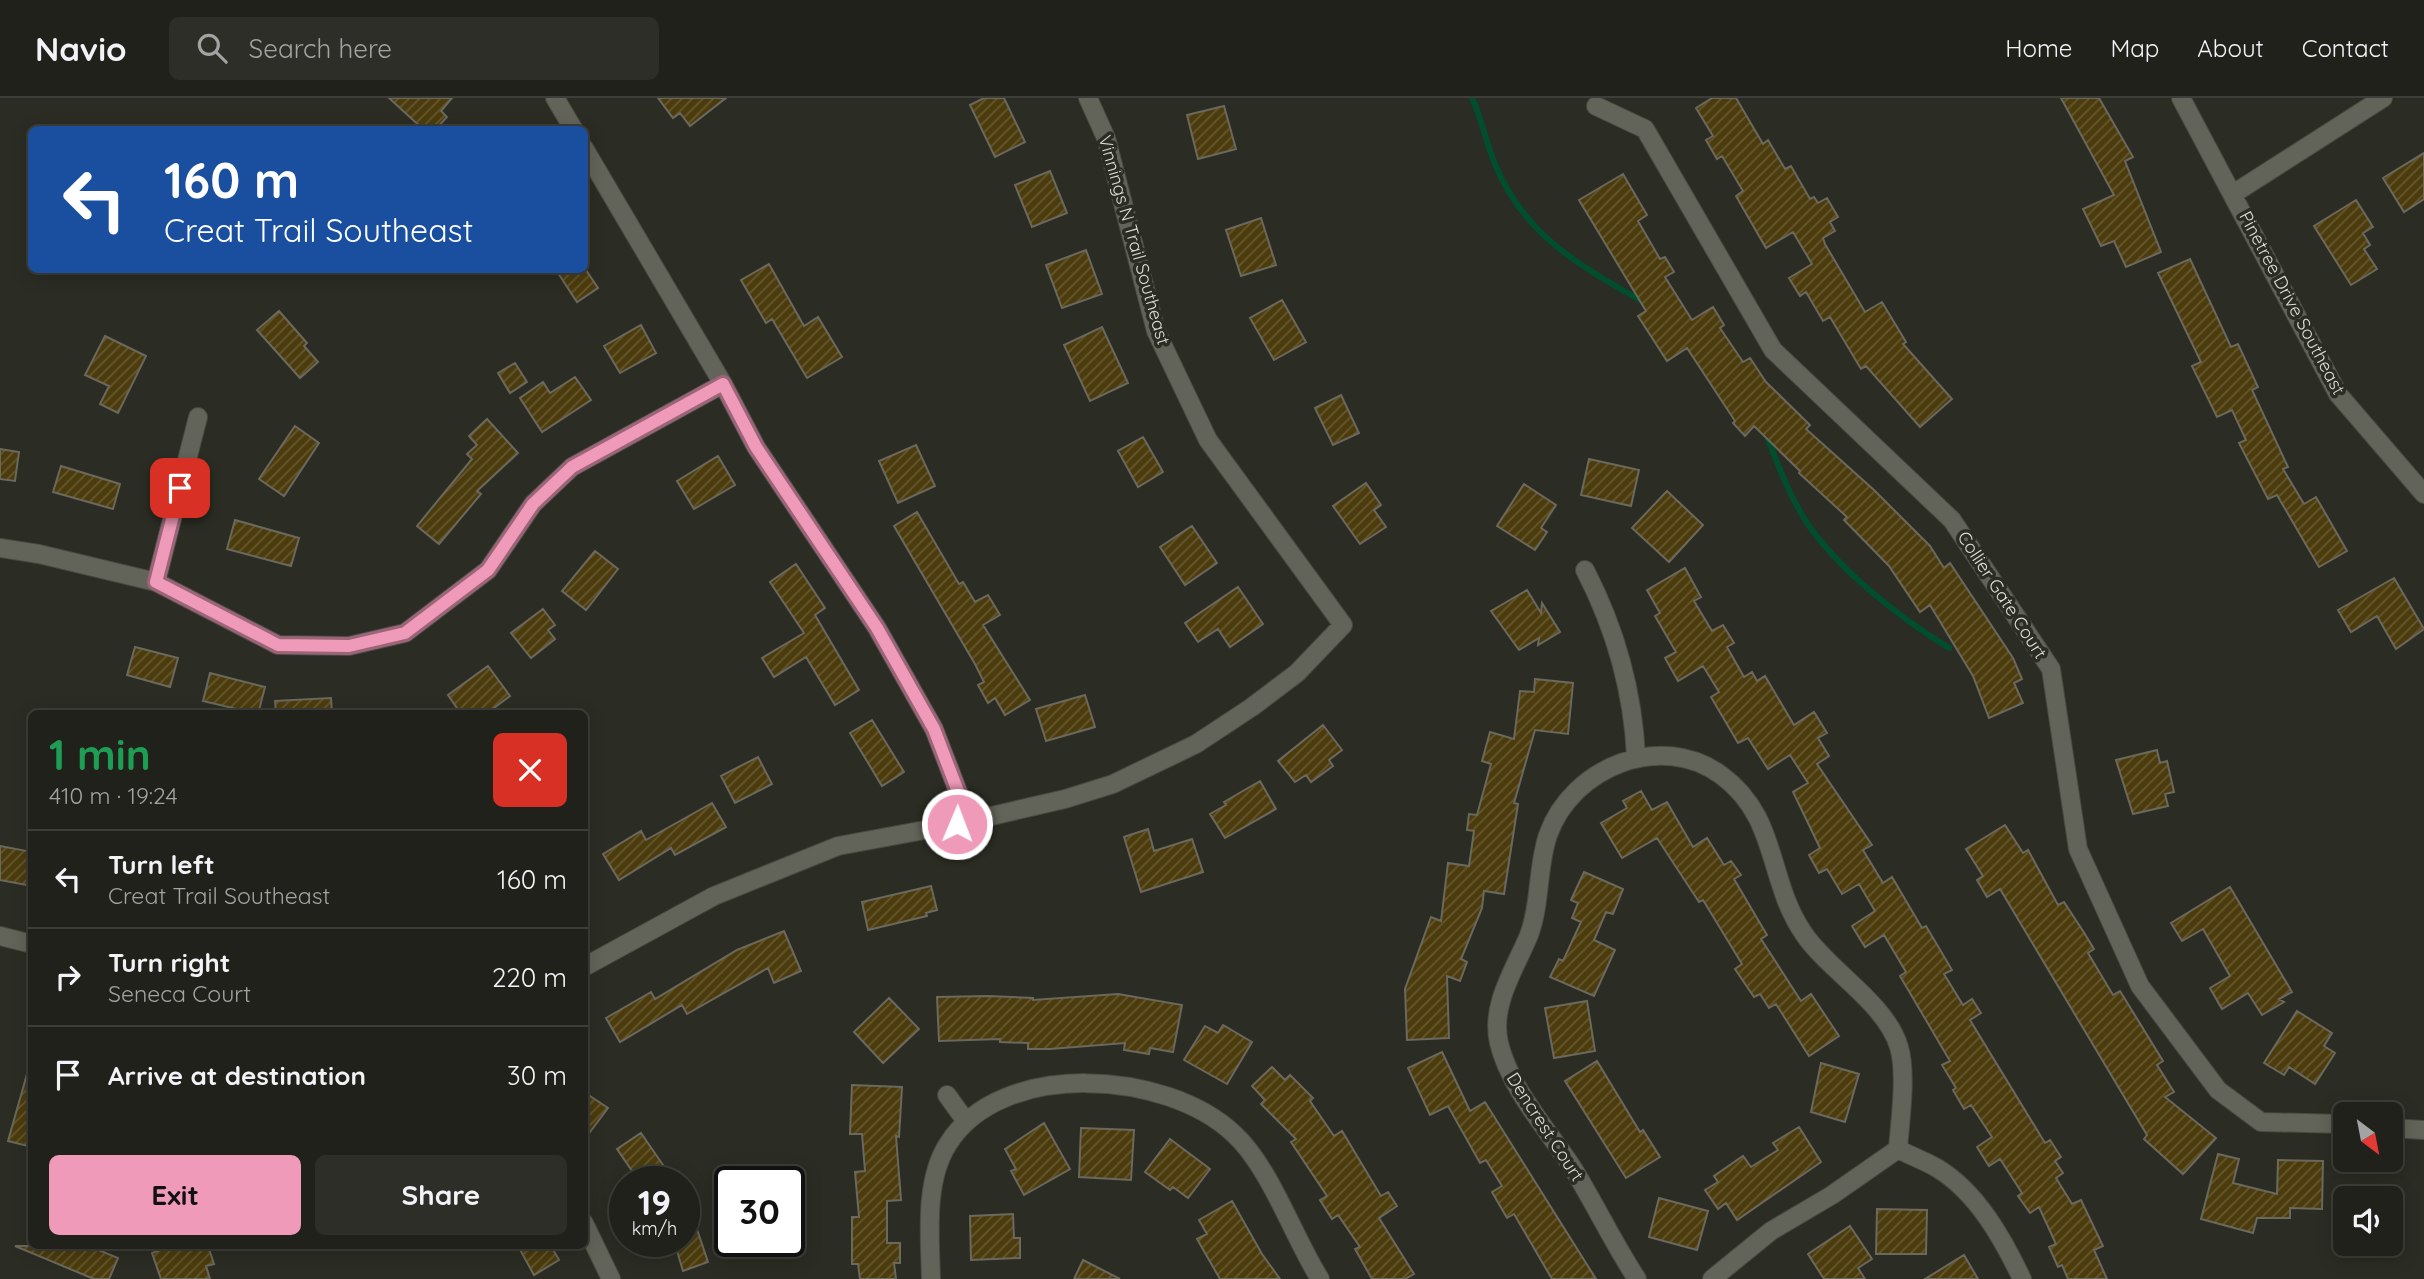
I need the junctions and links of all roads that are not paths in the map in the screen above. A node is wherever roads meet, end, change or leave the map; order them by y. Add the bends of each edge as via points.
1 (555, 98) edge
2 (1088, 98) edge
3 (2181, 98) edge
4 (2383, 98) edge
5 (1596, 106) dead end
6 (572, 126) edge
7 (588, 155) edge
8 (2233, 194) junction
9 (723, 384) junction
10 (198, 418) dead end
11 (2424, 494) edge
12 (0, 548) edge
13 (1585, 570) dead end
14 (156, 582) junction
15 (1636, 757) junction
16 (957, 824) junction
17 (0, 936) edge
18 (28, 943) edge
19 (588, 965) edge
20 (947, 1095) dead end
21 (965, 1120) junction
22 (2333, 1124) edge
23 (2403, 1129) edge
24 (2424, 1130) edge
25 (1899, 1149) junction
26 (588, 1231) edge
27 (611, 1279) edge
28 (930, 1279) edge
29 (1320, 1279) edge
30 (1637, 1279) edge
31 (1712, 1279) edge
32 (2022, 1279) edge

1 - 6 street
2 - 16 street, Vinnings N Trail Southeast via 1106,138 1156,331 1208,440 1343,625 1297,673 1196,744 1113,783
3 - 8 street, Pinetree Drive Southeast
4 - 8 street
5 - 22 street, Collier Gate Court via 1645,129 1773,350 1952,520 2051,669 2078,849 2140,986 2218,1090 2261,1122
7 - 9 street
8 - 11 street, Pinetree Drive Southeast via 2338,394
9 - 14 street via 572,467 533,504 488,570 405,633 349,646 278,645
9 - 16 street via 756,447 877,628 934,729 959,794
10 - 14 street
12 - 14 street
13 - 15 street via 1603,604 1628,681
15 - 25 street, Dencrest Court via 1692,760 1720,774 1751,801 1804,934 1886,1022 1899,1047
15 - 30 street, Dencrest Court via 1587,781 1565,802 1549,831 1539,865 1530,933 1503,994 1498,1041 1507,1069 1576,1172
16 - 19 street via 838,846 715,896
17 - 18 street
20 - 21 street
21 - 28 street via 946,1146 934,1178
21 - 29 street via 991,1103 1049,1085 1103,1084 1181,1102 1233,1133 1255,1160
23 - 24 street
25 - 31 street via 1772,1231
25 - 32 street via 1939,1169 1972,1199 2006,1245
26 - 27 street

